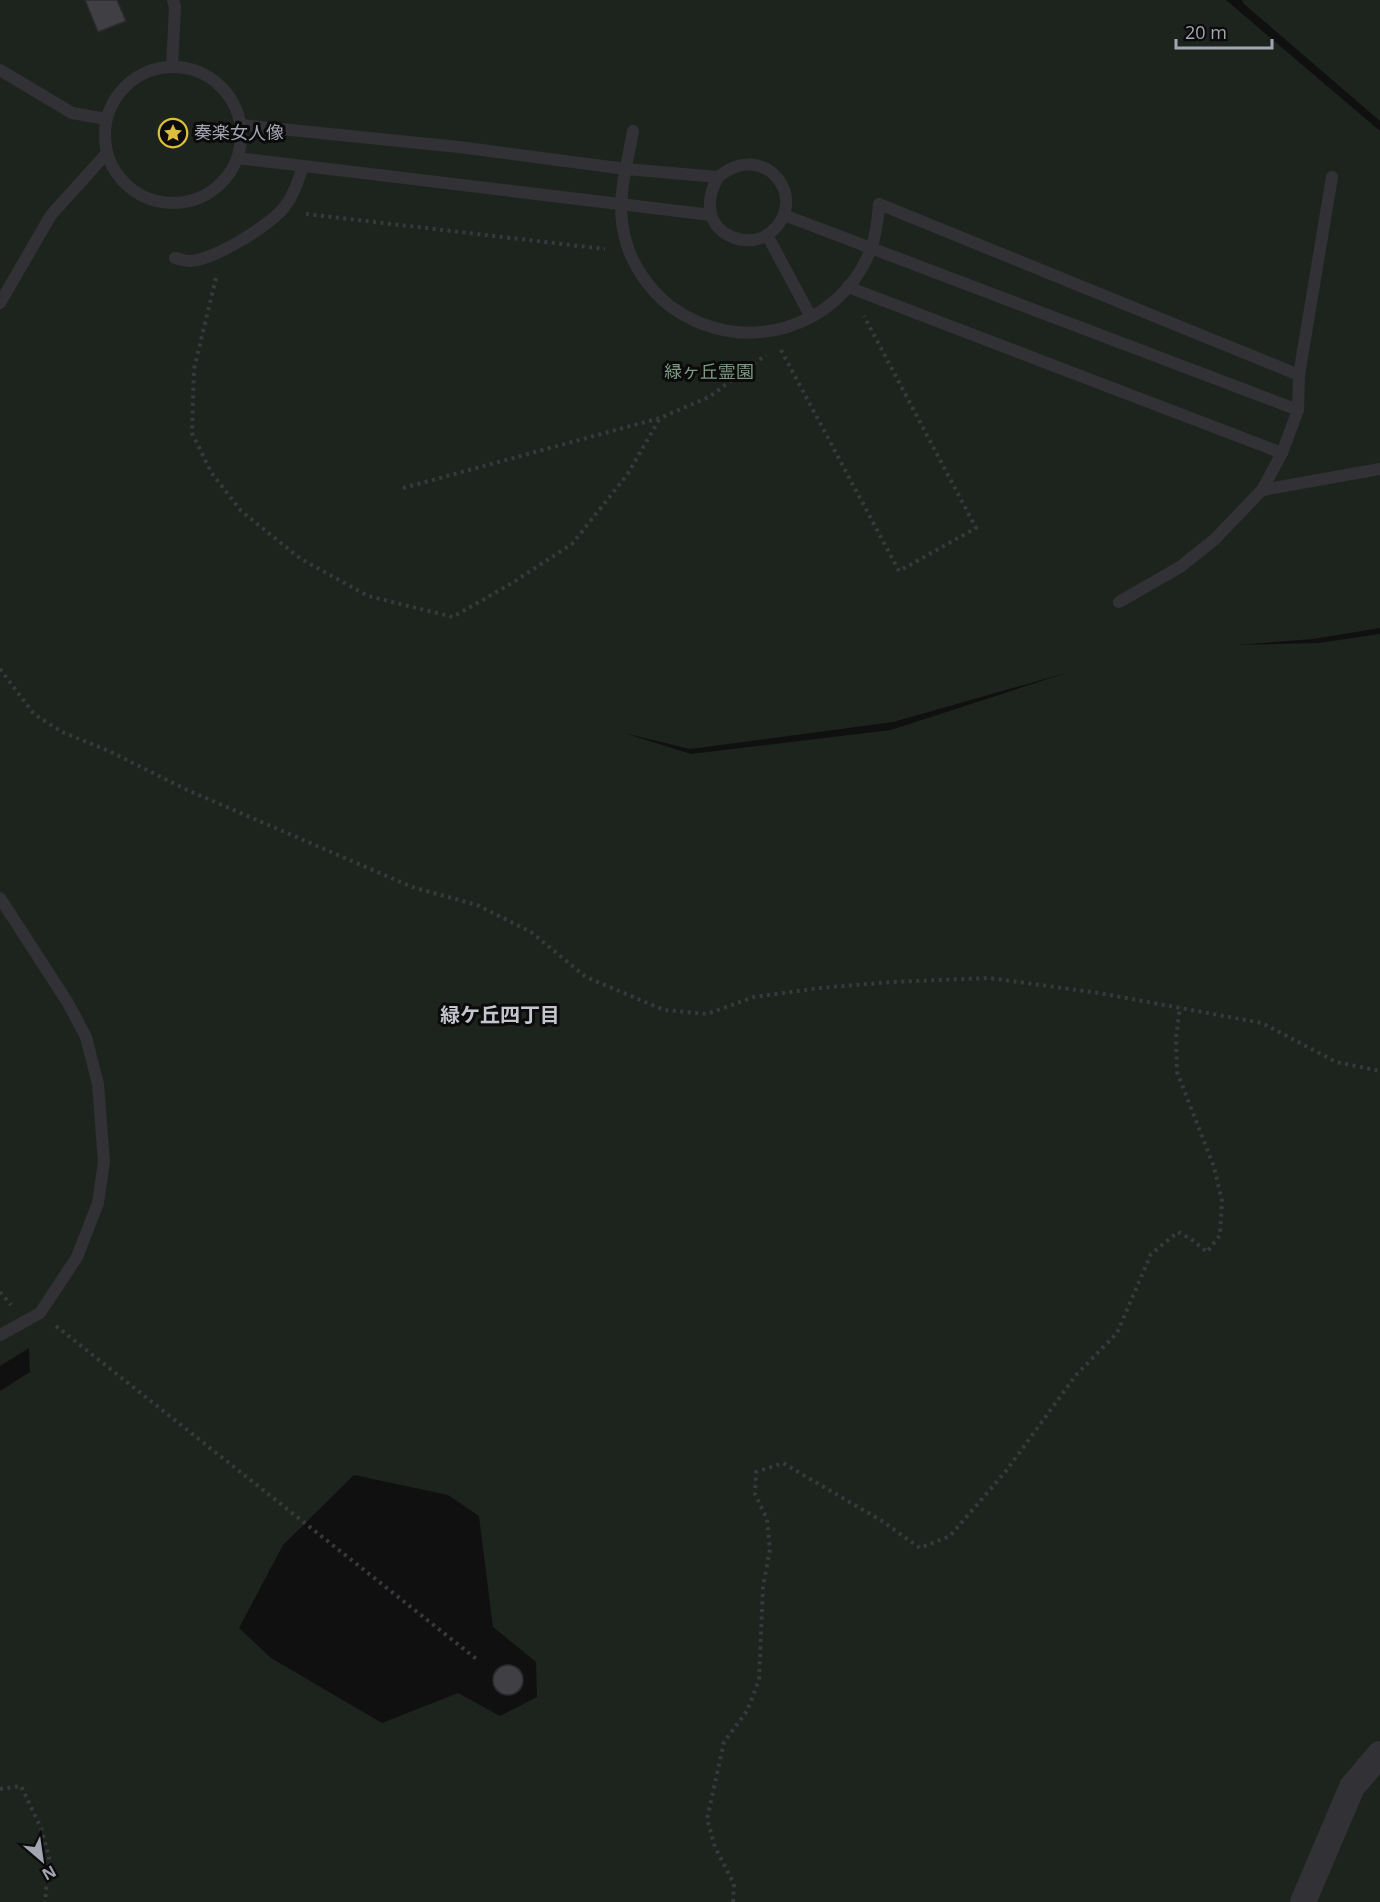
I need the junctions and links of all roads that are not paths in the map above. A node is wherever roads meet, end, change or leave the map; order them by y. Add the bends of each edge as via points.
1 (174, 0) edge
2 (172, 67) junction
3 (0, 70) edge
4 (106, 118) junction
5 (241, 125) junction
6 (633, 131) dead end
7 (106, 154) junction
8 (237, 158) junction
9 (303, 166) junction
10 (626, 169) junction
11 (718, 177) junction
12 (1332, 177) dead end
13 (621, 204) junction
14 (711, 215) junction
15 (784, 215) junction
16 (766, 236) junction
17 (871, 248) junction
18 (175, 258) dead end
19 (848, 287) road end
20 (0, 303) edge
21 (811, 317) junction
22 (1299, 375) junction
23 (1299, 410) junction
24 (1282, 453) junction
25 (1380, 469) edge
26 (1262, 490) junction
27 (1119, 602) dead end
28 (0, 898) edge
29 (0, 1335) edge
30 (1380, 1754) edge
31 (1303, 1902) edge

1 - 2 lane
2 - 4 lane via 137,76 123,87
2 - 5 lane via 190,68 221,86 232,100
3 - 4 lane via 72,113
4 - 7 lane
5 - 8 lane
5 - 10 lane
6 - 10 lane
7 - 8 lane via 124,185 156,202 174,204 208,194 222,183
7 - 20 lane via 51,215
8 - 9 lane
9 - 13 lane
9 - 18 lane via 293,195 281,211 254,232 222,251 188,261
10 - 11 lane
10 - 13 lane
11 - 14 lane via 711,189
11 - 15 lane via 741,164 767,169 784,189
12 - 22 lane
13 - 14 lane
13 - 21 lane via 624,236 645,281 683,315 706,326 755,333
14 - 16 lane via 728,235 741,240
15 - 16 lane
15 - 17 lane
16 - 21 lane
17 - 21 lane via 845,291
17 - 22 lane via 879,204
17 - 23 lane
19 - 24 lane
22 - 23 lane
23 - 24 lane
24 - 26 lane
25 - 26 lane
26 - 27 lane via 1214,540 1180,567
28 - 29 lane via 86,1037 98,1084 104,1162 98,1203 78,1257 40,1313
30 - 31 street via 1352,1787

